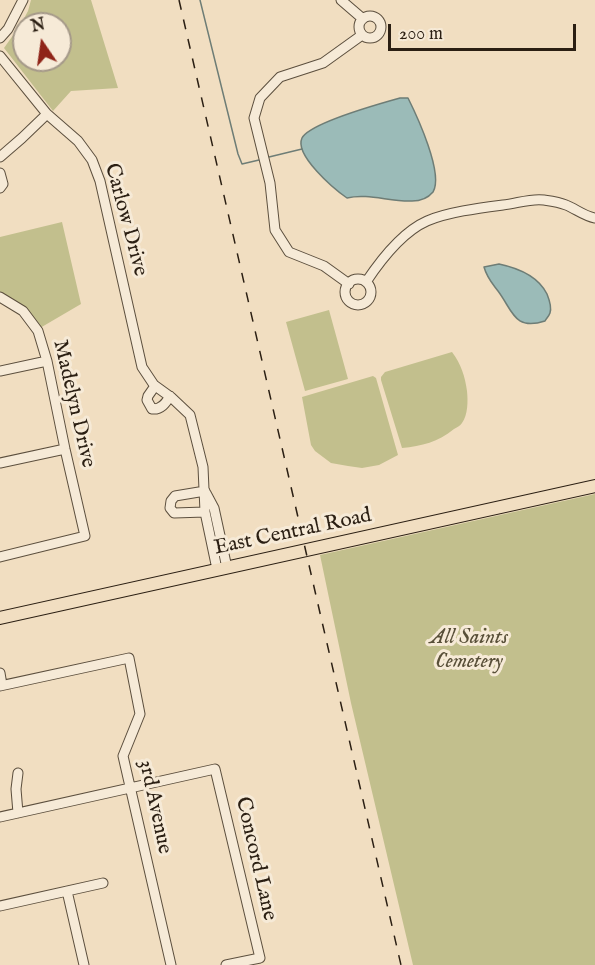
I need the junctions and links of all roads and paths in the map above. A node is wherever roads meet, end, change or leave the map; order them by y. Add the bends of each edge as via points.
1 (23, 0) edge
2 (341, 0) edge
3 (363, 20) junction
4 (362, 35) junction
5 (0, 38) edge
6 (0, 56) edge
7 (46, 114) junction
8 (0, 157) edge
9 (0, 173) edge
10 (0, 188) edge
11 (595, 218) edge
12 (366, 282) junction
13 (349, 284) junction
14 (0, 297) edge
15 (47, 361) junction
16 (0, 371) edge
17 (156, 386) junction
18 (170, 396) junction
19 (65, 449) junction
20 (0, 463) edge
21 (595, 486) edge
22 (205, 491) junction
23 (205, 512) junction
24 (0, 557) edge
25 (222, 568) junction
26 (0, 618) edge
27 (0, 674) edge
28 (1, 686) edge
29 (18, 772) dead end
30 (130, 787) junction
31 (18, 813) junction
32 (0, 817) edge
33 (103, 883) dead end
34 (67, 891) junction
35 (0, 906) edge
36 (84, 965) edge
37 (171, 965) edge
38 (226, 965) edge

1 - 5 street
2 - 3 street
3 - 4 street via 359,27
3 - 4 street via 375,18 381,28 374,37
4 - 13 street via 322,63 280,77 260,98 254,118 270,183 275,230 289,252 324,266
6 - 7 street, Carlow Drive
7 - 8 street
7 - 17 street, Carlow Drive via 78,141 92,160 142,367
9 - 10 street
11 - 12 street via 565,204 540,200 439,217 401,238
12 - 13 street via 356,280
12 - 13 street via 371,294 367,302 359,305 346,296
14 - 15 street, Madelyn Drive via 23,311 38,331
15 - 16 street
15 - 19 street, Madelyn Drive
17 - 18 street, Carlow Drive
17 - 18 street via 148,396 149,406 162,407
18 - 22 street, Carlow Drive via 190,414
19 - 20 street
19 - 24 street, Madelyn Drive via 85,536
21 - 25 main road, East Central Road
22 - 23 street, Carlow Drive
22 - 23 street via 175,496 170,508 174,513
22 - 25 street, Carlow Drive via 214,508
23 - 25 street, Carlow Drive
25 - 26 main road, East Central Road
27 - 28 street
28 - 30 street, 3rd Avenue via 129,658 140,714 123,756
29 - 31 street
30 - 31 street
30 - 37 street, 3rd Avenue
30 - 38 street, Concord Lane via 215,769 260,958
31 - 32 street
33 - 34 street
34 - 35 street
34 - 36 street

